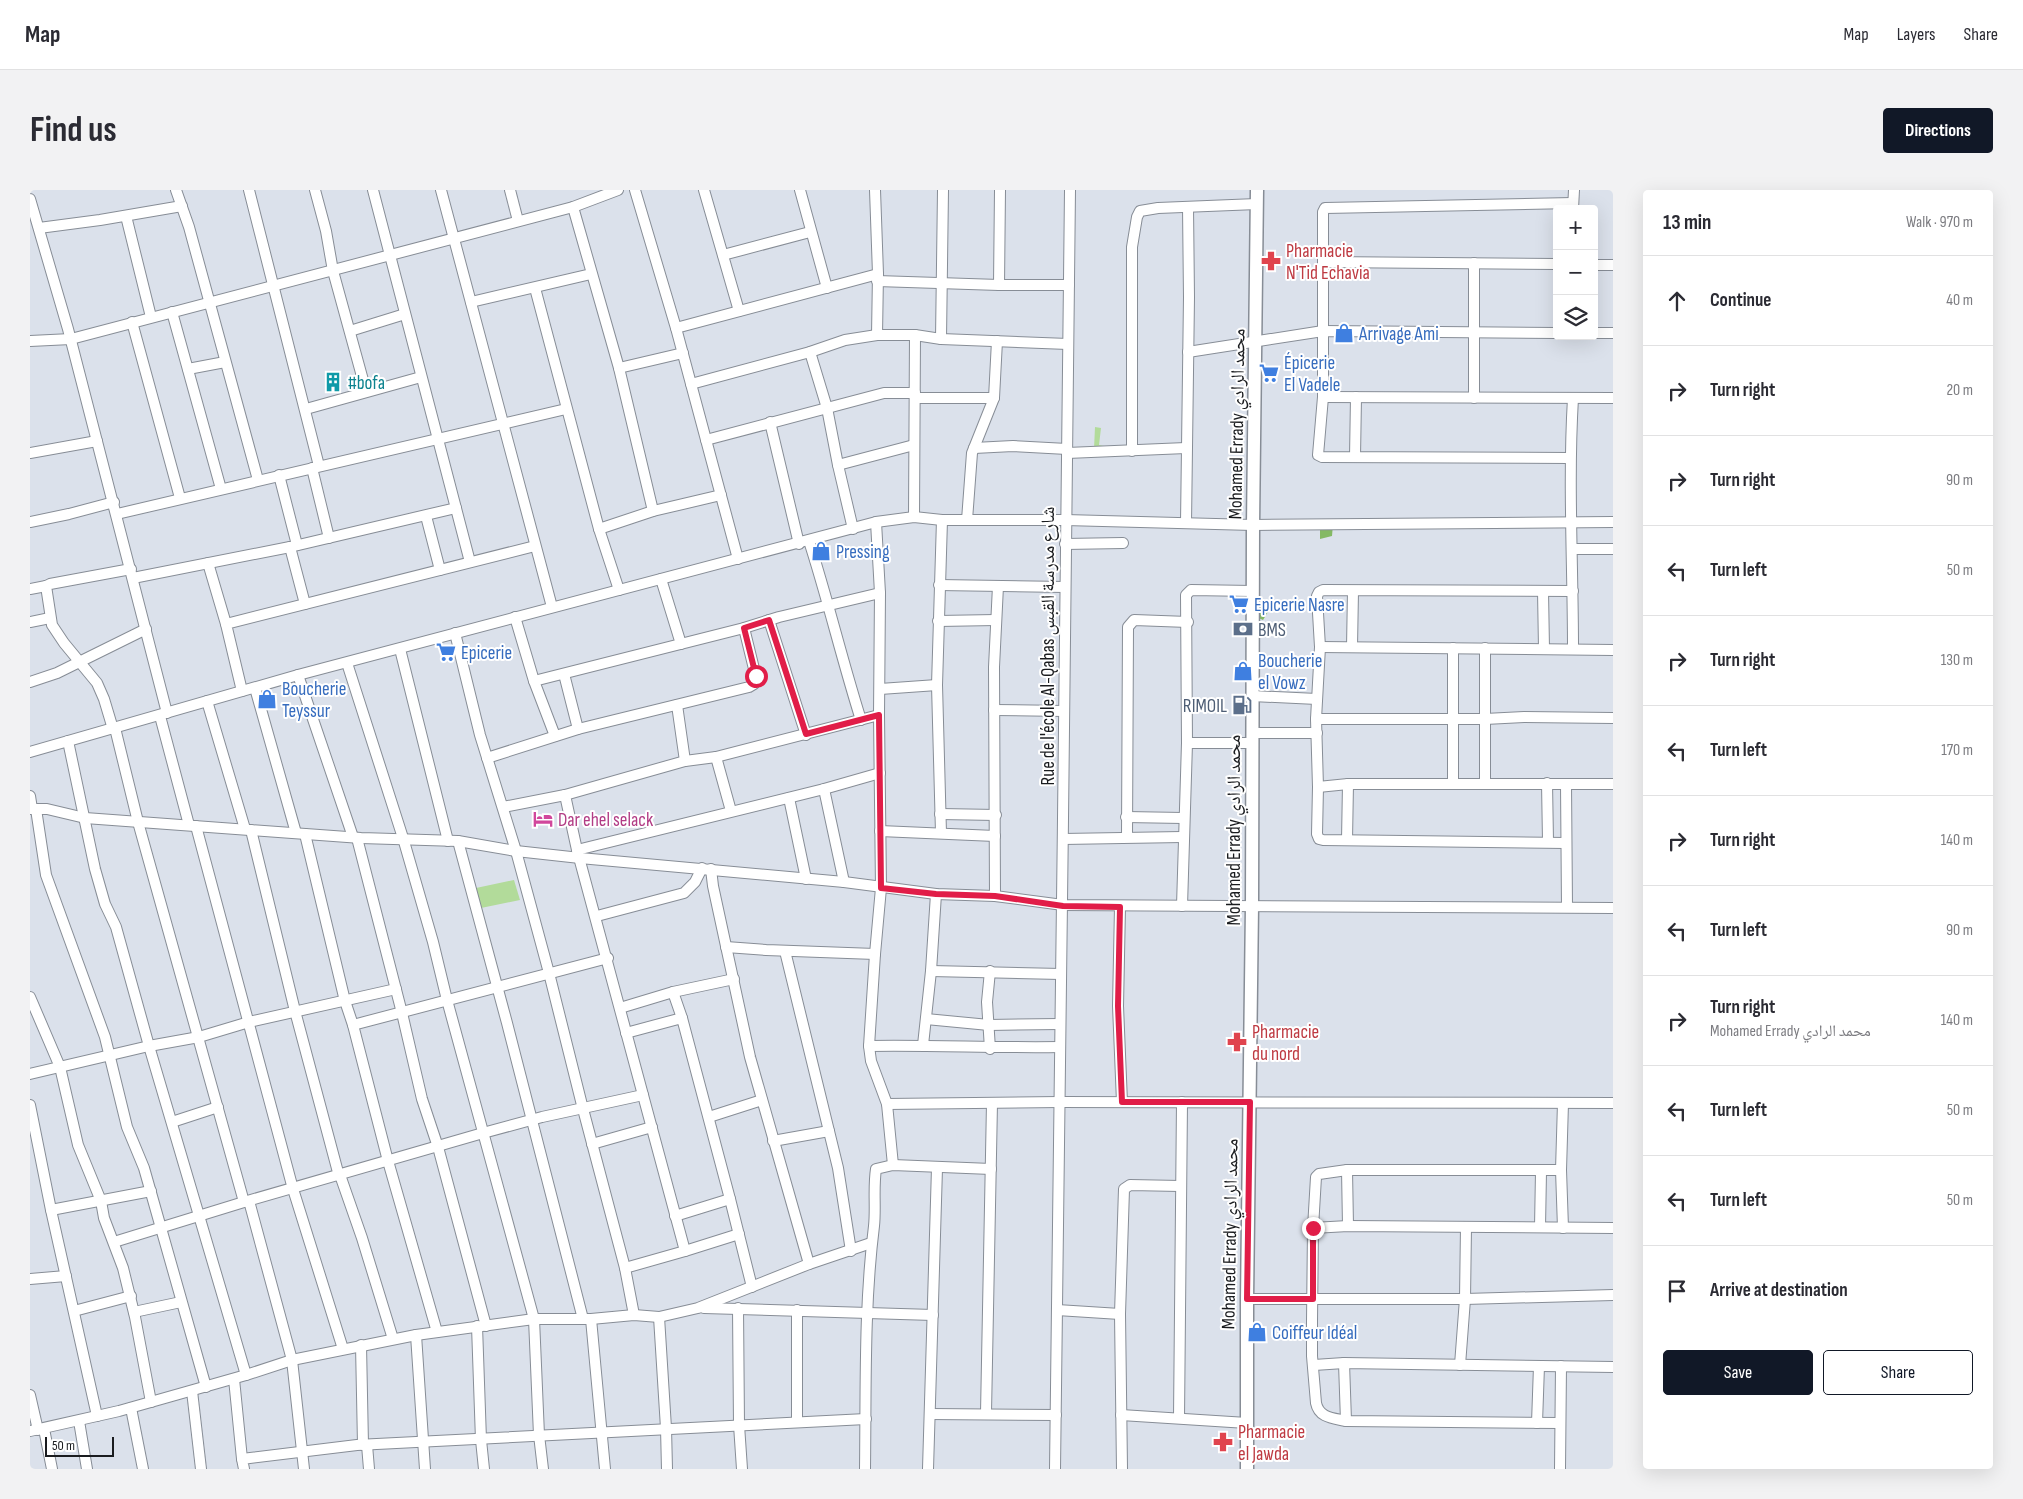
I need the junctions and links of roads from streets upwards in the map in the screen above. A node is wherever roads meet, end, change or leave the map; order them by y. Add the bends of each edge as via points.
1 (176, 190) edge
2 (249, 190) edge
3 (315, 190) edge
4 (373, 190) edge
5 (441, 190) edge
6 (510, 190) edge
7 (618, 190) edge
8 (635, 190) edge
9 (704, 190) edge
10 (800, 190) edge
11 (875, 190) edge
12 (943, 190) edge
13 (1000, 190) edge
14 (1070, 190) edge
15 (1257, 190) edge
16 (1574, 190) edge
17 (30, 198) edge
18 (1257, 204) junction
19 (1573, 205) edge
20 (182, 206) junction
21 (1553, 206) edge
22 (574, 207) junction
23 (1188, 207) junction
24 (126, 216) junction
25 (518, 221) junction
26 (39, 228) junction
27 (810, 232) junction
28 (454, 239) junction
29 (723, 255) junction
30 (389, 256) junction
31 (1324, 262) junction
32 (1474, 263) junction
33 (1553, 264) edge
34 (1598, 265) edge
35 (1613, 265) edge
36 (333, 271) junction
37 (591, 274) junction
38 (877, 278) junction
39 (943, 283) junction
40 (274, 285) junction
41 (1000, 285) junction
42 (1069, 285) junction
43 (535, 288) junction
44 (827, 288) junction
45 (208, 302) junction
46 (471, 302) junction
47 (740, 311) junction
48 (172, 312) junction
49 (405, 314) junction
50 (150, 317) junction
51 (132, 322) junction
52 (676, 328) junction
53 (350, 331) junction
54 (1324, 332) junction
55 (1474, 332) junction
56 (1553, 333) edge
57 (1598, 333) edge
58 (1613, 333) edge
59 (915, 334) junction
60 (877, 336) junction
61 (941, 339) junction
62 (71, 340) junction
63 (30, 341) edge
64 (997, 341) junction
65 (1256, 342) junction
66 (1068, 344) junction
67 (810, 352) junction
68 (1188, 352) junction
69 (683, 353) junction
70 (225, 362) junction
71 (618, 368) junction
72 (188, 369) junction
73 (422, 377) junction
74 (691, 384) junction
75 (366, 391) junction
76 (915, 395) junction
77 (1323, 397) junction
78 (1356, 397) junction
79 (994, 398) junction
80 (1474, 398) junction
81 (1573, 398) junction
82 (1613, 398) edge
83 (827, 408) junction
84 (306, 409) junction
85 (566, 409) junction
86 (770, 422) junction
87 (503, 425) junction
88 (438, 439) junction
89 (706, 440) junction
90 (97, 441) junction
91 (914, 445) junction
92 (974, 448) junction
93 (1186, 448) junction
94 (1132, 450) junction
95 (1067, 451) junction
96 (30, 454) edge
97 (1355, 457) junction
98 (1570, 458) junction
99 (838, 465) junction
100 (315, 467) junction
101 (280, 475) junction
102 (258, 480) junction
103 (221, 489) junction
104 (721, 495) junction
105 (180, 498) junction
106 (114, 502) junction
107 (456, 508) junction
108 (653, 511) junction
109 (117, 514) junction
110 (426, 516) junction
111 (914, 517) junction
112 (942, 520) junction
113 (967, 520) junction
114 (1065, 520) junction
115 (30, 522) edge
116 (876, 522) junction
117 (1570, 522) junction
118 (1613, 522) edge
119 (1186, 523) junction
120 (1253, 525) junction
121 (599, 528) junction
122 (853, 528) junction
123 (329, 538) junction
124 (810, 541) junction
125 (1123, 543) dead end
126 (799, 544) junction
127 (1065, 544) junction
128 (293, 546) junction
129 (535, 546) junction
130 (1573, 549) junction
131 (1613, 549) edge
132 (738, 560) junction
133 (470, 562) junction
134 (208, 563) junction
135 (440, 570) junction
136 (132, 574) junction
137 (661, 579) junction
138 (939, 585) junction
139 (46, 586) junction
140 (998, 586) junction
141 (1066, 586) junction
142 (30, 589) edge
143 (619, 590) junction
144 (1252, 591) junction
145 (1353, 591) junction
146 (1544, 591) junction
147 (1573, 591) junction
148 (880, 593) junction
149 (305, 604) junction
150 (829, 604) junction
151 (552, 607) junction
152 (515, 617) junction
153 (50, 618) junction
154 (769, 620) junction
155 (996, 620) junction
156 (938, 621) junction
157 (30, 622) edge
158 (1188, 622) junction
159 (226, 624) junction
160 (744, 628) junction
161 (146, 629) junction
162 (455, 633) junction
163 (681, 644) junction
164 (1320, 647) junction
165 (1352, 647) junction
166 (1453, 648) junction
167 (1485, 648) junction
168 (400, 649) junction
169 (1544, 649) junction
170 (1573, 649) junction
171 (1613, 650) edge
172 (79, 660) junction
173 (347, 663) junction
174 (564, 674) junction
175 (298, 675) junction
176 (534, 681) junction
177 (30, 682) edge
178 (937, 685) junction
179 (255, 688) junction
180 (880, 689) junction
181 (242, 692) junction
182 (1252, 696) junction
183 (1317, 699) junction
184 (206, 701) junction
185 (677, 705) junction
186 (994, 710) junction
187 (1064, 712) junction
188 (164, 715) junction
189 (879, 715) junction
190 (1453, 718) junction
191 (1613, 718) edge
192 (1316, 719) junction
193 (1485, 719) junction
194 (861, 720) junction
195 (114, 728) junction
196 (578, 729) junction
197 (1317, 733) junction
198 (806, 734) junction
199 (555, 736) junction
200 (1251, 738) junction
201 (68, 741) junction
202 (1187, 743) junction
203 (30, 752) edge
204 (716, 757) junction
205 (487, 758) junction
206 (685, 761) junction
207 (880, 773) junction
208 (1547, 783) junction
209 (1348, 784) junction
210 (1453, 784) junction
211 (1485, 784) junction
212 (1566, 784) junction
213 (1613, 784) edge
214 (1318, 787) junction
215 (824, 790) junction
216 (565, 795) junction
217 (30, 796) edge
218 (789, 798) junction
219 (503, 807) junction
220 (33, 809) edge
221 (731, 812) junction
222 (940, 814) junction
223 (996, 815) junction
224 (1126, 817) junction
225 (85, 818) junction
226 (1183, 818) junction
227 (138, 822) junction
228 (192, 826) junction
229 (248, 830) junction
230 (880, 831) junction
231 (942, 833) junction
232 (300, 834) junction
233 (995, 836) junction
234 (1127, 837) junction
235 (1182, 837) junction
236 (355, 838) junction
237 (403, 838) junction
238 (1063, 839) junction
239 (1347, 840) junction
240 (453, 841) junction
241 (1548, 842) junction
242 (1566, 842) junction
243 (516, 851) junction
244 (579, 854) junction
245 (706, 869) junction
246 (806, 879) junction
247 (844, 882) junction
248 (881, 888) junction
249 (936, 894) junction
250 (995, 896) junction
251 (1063, 906) junction
252 (1182, 906) junction
253 (1252, 906) junction
254 (1120, 907) junction
255 (1567, 908) junction
256 (1613, 908) edge
257 (596, 916) junction
258 (726, 947) junction
259 (785, 951) junction
260 (875, 954) junction
261 (608, 958) junction
262 (931, 971) junction
263 (990, 971) junction
264 (549, 973) junction
265 (1061, 974) junction
266 (734, 979) junction
267 (497, 987) junction
268 (396, 989) junction
269 (673, 992) junction
270 (30, 997) edge
271 (447, 1000) junction
272 (345, 1001) junction
273 (620, 1008) junction
274 (295, 1011) junction
275 (402, 1013) junction
276 (682, 1018) junction
277 (926, 1018) junction
278 (249, 1022) junction
279 (1060, 1024) junction
280 (353, 1025) junction
281 (989, 1025) junction
282 (626, 1033) junction
283 (199, 1037) junction
284 (923, 1045) junction
285 (149, 1046) junction
286 (870, 1046) junction
287 (1060, 1047) junction
288 (990, 1048) junction
289 (110, 1055) junction
290 (60, 1067) junction
291 (30, 1074) edge
292 (643, 1095) junction
293 (762, 1100) junction
294 (1060, 1102) junction
295 (1122, 1102) junction
296 (1182, 1102) junction
297 (1250, 1102) junction
298 (992, 1103) junction
299 (1563, 1103) junction
300 (1613, 1103) edge
301 (887, 1104) junction
302 (30, 1105) edge
303 (218, 1107) junction
304 (583, 1109) junction
305 (709, 1117) junction
306 (531, 1120) junction
307 (172, 1122) junction
308 (652, 1127) junction
309 (829, 1131) junction
310 (483, 1133) junction
311 (773, 1141) junction
312 (592, 1144) junction
313 (438, 1148) junction
314 (388, 1161) junction
315 (893, 1165) junction
316 (937, 1168) junction
317 (991, 1169) junction
318 (1347, 1170) junction
319 (1561, 1170) junction
320 (1541, 1172) junction
321 (340, 1176) junction
322 (1180, 1186) junction
323 (293, 1189) junction
324 (151, 1191) junction
325 (730, 1199) junction
326 (101, 1201) junction
327 (247, 1202) junction
328 (51, 1210) junction
329 (200, 1216) junction
330 (676, 1216) junction
331 (1348, 1226) junction
332 (160, 1227) junction
333 (1466, 1227) junction
334 (1540, 1227) junction
335 (1313, 1228) junction
336 (1563, 1228) junction
337 (1613, 1228) edge
338 (739, 1234) junction
339 (114, 1242) junction
340 (871, 1243) junction
341 (851, 1250) junction
342 (685, 1251) junction
343 (809, 1264) junction
344 (626, 1268) junction
345 (66, 1276) junction
346 (30, 1279) edge
347 (752, 1287) junction
348 (1613, 1295) edge
349 (131, 1296) junction
350 (1247, 1299) junction
351 (1313, 1299) junction
352 (1465, 1299) junction
353 (181, 1302) junction
354 (698, 1308) junction
355 (738, 1308) junction
356 (797, 1310) junction
357 (1057, 1310) junction
358 (74, 1311) junction
359 (134, 1312) junction
360 (867, 1312) junction
361 (1120, 1314) junction
362 (634, 1315) junction
363 (933, 1315) junction
364 (659, 1318) junction
365 (534, 1319) junction
366 (587, 1319) junction
367 (482, 1326) junction
368 (437, 1332) junction
369 (416, 1335) junction
370 (393, 1339) junction
371 (361, 1345) junction
372 (343, 1349) junction
373 (292, 1360) junction
374 (1344, 1363) junction
375 (1314, 1365) junction
376 (1460, 1365) junction
377 (1539, 1366) junction
378 (1560, 1366) junction
379 (1613, 1366) edge
380 (246, 1375) junction
381 (234, 1379) junction
382 (206, 1387) junction
383 (192, 1391) junction
384 (30, 1395) edge
385 (151, 1402) junction
386 (32, 1408) edge
387 (131, 1408) junction
388 (986, 1413) junction
389 (930, 1414) junction
390 (1056, 1415) junction
391 (1121, 1415) junction
392 (97, 1416) junction
393 (1179, 1418) junction
394 (866, 1419) junction
395 (79, 1420) junction
396 (1346, 1421) junction
397 (797, 1422) junction
398 (1247, 1423) junction
399 (1537, 1423) junction
400 (1560, 1423) junction
401 (739, 1425) junction
402 (666, 1428) junction
403 (37, 1430) edge
404 (601, 1432) junction
405 (539, 1435) junction
406 (481, 1440) junction
407 (423, 1443) junction
408 (365, 1445) junction
409 (301, 1452) junction
410 (243, 1464) edge
411 (52, 1469) edge
412 (87, 1469) edge
413 (143, 1469) edge
414 (202, 1469) edge
415 (304, 1469) edge
416 (369, 1469) edge
417 (425, 1469) edge
418 (484, 1469) edge
419 (543, 1469) edge
420 (605, 1469) edge
421 (667, 1469) edge
422 (742, 1469) edge
423 (865, 1469) edge
424 (928, 1469) edge
425 (1055, 1469) edge
426 (1122, 1469) edge
427 (1247, 1469) edge
428 (1560, 1469) edge

1 - 20 street
2 - 40 street
3 - 36 street
4 - 30 street
5 - 28 street
6 - 25 street
7 - 22 street
8 - 52 street
9 - 29 street
10 - 27 street
11 - 38 street
12 - 39 street
13 - 41 street
14 - 42 street, Rue de l'école Al-Qabas شارع مدرسة القبس
15 - 18 street, Mohamed Errady محمد الرادي
16 - 19 street
17 - 26 street
18 - 23 street
18 - 65 street, Mohamed Errady محمد الرادي
20 - 24 street
20 - 45 street
21 - 31 street via 1325,208
22 - 25 street
22 - 37 street
23 - 68 street
23 - 94 street via 1140,211 1137,217 1132,247
24 - 26 street
24 - 50 street
25 - 28 street
26 - 62 street
27 - 29 street
27 - 44 street
28 - 30 street
28 - 46 street
29 - 47 street
30 - 36 street
30 - 49 street
31 - 32 street
31 - 54 street
32 - 33 street
32 - 55 street
34 - 35 street
36 - 40 street
36 - 53 street
37 - 43 street
37 - 71 street
38 - 39 street
38 - 44 street
38 - 60 street
39 - 41 street
39 - 61 street
40 - 45 street
40 - 84 street
41 - 42 street
42 - 66 street, Rue de l'école Al-Qabas شارع مدرسة القبس
43 - 46 street
43 - 85 street
44 - 47 street
45 - 48 street
45 - 70 street
46 - 87 street
47 - 52 street
48 - 50 street
48 - 72 street
49 - 53 street
49 - 73 street
50 - 51 street
51 - 62 street
51 - 105 street
52 - 69 street
53 - 75 street
54 - 55 street
54 - 65 street
54 - 77 street
55 - 56 street
55 - 80 street
57 - 58 street
59 - 60 street
59 - 61 street
59 - 76 street
60 - 67 street via 845,340
61 - 64 street
62 - 63 street
62 - 90 street
64 - 66 street
64 - 79 street
65 - 68 street
65 - 120 street, Mohamed Errady محمد الرادي
66 - 95 street, Rue de l'école Al-Qabas شارع مدرسة القبس
67 - 74 street
67 - 83 street
68 - 93 street
69 - 71 street
69 - 74 street
70 - 72 street
70 - 102 street
71 - 108 street
72 - 103 street
73 - 75 street
73 - 88 street
74 - 89 street
75 - 84 street
76 - 79 street
76 - 83 street via 884,393
76 - 91 street
77 - 78 street
77 - 97 street via 1318,455
78 - 80 street
78 - 97 street
79 - 92 street
80 - 81 street
81 - 82 street
81 - 98 street
83 - 86 street
83 - 99 street
84 - 100 street
85 - 87 street
85 - 121 street
86 - 89 street
86 - 126 street
87 - 88 street
87 - 129 street
88 - 100 street
88 - 107 street
89 - 104 street
90 - 96 street
90 - 106 street
91 - 99 street
91 - 111 street
92 - 95 street via 1013,446
92 - 113 street
93 - 94 street
93 - 119 street
94 - 95 street
95 - 114 street, Rue de l'école Al-Qabas شارع مدرسة القبس
97 - 98 street
98 - 117 street
99 - 122 street
100 - 101 street
100 - 123 street
101 - 102 street
101 - 128 street
102 - 103 street
103 - 105 street
104 - 108 street
104 - 132 street
105 - 109 street
106 - 109 street
106 - 115 street
107 - 110 street
107 - 133 street
108 - 121 street
109 - 136 street
110 - 123 street
110 - 135 street
111 - 112 street
111 - 116 street
112 - 113 street
112 - 138 street
113 - 114 street
114 - 119 street
114 - 127 street, Rue de l'école Al-Qabas شارع مدرسة القبس
116 - 122 street
116 - 148 street
117 - 118 street
117 - 120 street
117 - 130 street
119 - 120 street
120 - 144 street, Mohamed Errady محمد الرادي
121 - 143 street
122 - 124 street
123 - 128 street
124 - 126 street
124 - 150 street
125 - 127 street
126 - 132 street
127 - 141 street, Rue de l'école Al-Qabas شارع مدرسة القبس
128 - 134 street
128 - 149 street
129 - 133 street
129 - 151 street
130 - 131 street
130 - 147 street
132 - 137 street
133 - 135 street
134 - 136 street
134 - 159 street
135 - 149 street
136 - 139 street
136 - 161 street
137 - 143 street
137 - 163 street
138 - 140 street
138 - 156 street
139 - 142 street
139 - 153 street
140 - 141 street
140 - 155 street
141 - 187 street, Rue de l'école Al-Qabas شارع مدرسة القبس
143 - 151 street
144 - 158 street via 1188,592
144 - 182 street, Mohamed Errady محمد الرادي
145 - 146 street
145 - 164 street via 1319,592
145 - 165 street
146 - 147 street
146 - 169 street
147 - 170 street
148 - 150 street
148 - 180 street
149 - 159 street
150 - 154 street
150 - 194 street
151 - 152 street
152 - 162 street
152 - 176 street
153 - 157 street
153 - 172 street via 64,643
154 - 160 street
154 - 198 street
155 - 156 street
155 - 186 street
156 - 178 street
158 - 202 street
158 - 224 street via 1134,620 1128,626
159 - 181 street
160 - 163 street
160 - 185 street via 756,676 754,684
161 - 172 street
161 - 188 street
162 - 168 street
162 - 205 street
163 - 174 street
164 - 165 street
164 - 183 street
165 - 166 street
166 - 167 street
166 - 190 street
167 - 169 street
167 - 193 street
168 - 173 street
168 - 240 street
169 - 170 street
170 - 171 street
172 - 177 street via 57,673
172 - 195 street via 97,683
173 - 175 street
173 - 237 street
174 - 176 street
174 - 196 street
175 - 179 street
175 - 236 street
176 - 199 street
178 - 180 street
178 - 222 street
179 - 181 street
179 - 232 street
180 - 189 street
181 - 184 street
182 - 183 street
182 - 200 street, Mohamed Errady محمد الرادي
183 - 192 street
184 - 188 street
184 - 229 street
185 - 196 street
185 - 206 street
186 - 187 street
186 - 223 street
187 - 238 street, Rue de l'école Al-Qabas شارع مدرسة القبس
188 - 195 street
188 - 228 street
189 - 194 street
189 - 207 street
190 - 192 street
190 - 193 street
190 - 210 street
191 - 193 street
192 - 197 street
193 - 211 street
194 - 198 street
195 - 201 street
195 - 227 street
196 - 199 street
197 - 200 street
197 - 214 street
198 - 204 street
199 - 205 street
200 - 202 street
200 - 253 street, Mohamed Errady محمد الرادي
201 - 203 street
201 - 225 street
202 - 226 street
204 - 206 street
204 - 221 street
205 - 219 street
206 - 216 street
207 - 215 street
207 - 230 street
208 - 211 street
208 - 212 street
208 - 241 street
209 - 210 street
209 - 214 street
209 - 239 street
210 - 211 street
212 - 213 street
212 - 242 street
214 - 239 street via 1319,839
215 - 218 street
215 - 247 street
216 - 219 street
216 - 244 street
217 - 220 street
218 - 221 street
218 - 246 street
219 - 243 street
220 - 225 street
220 - 289 street via 46,875
221 - 244 street
222 - 223 street
222 - 231 street
223 - 233 street
224 - 226 street
224 - 234 street
225 - 227 street
225 - 285 street via 105,904 116,927
226 - 235 street
227 - 228 street
227 - 283 street
228 - 229 street
228 - 278 street
229 - 232 street
229 - 274 street
230 - 231 street
230 - 248 street
231 - 233 street
232 - 236 street
232 - 272 street
233 - 250 street
234 - 235 street
234 - 238 street
235 - 252 street
236 - 237 street
236 - 268 street
237 - 240 street
237 - 271 street
238 - 251 street, Rue de l'école Al-Qabas شارع مدرسة القبس
239 - 241 street
240 - 243 street
240 - 267 street
241 - 242 street
242 - 255 street
243 - 244 street
243 - 264 street
244 - 245 street
244 - 257 street
245 - 246 street
245 - 257 street via 684,893
245 - 258 street via 713,886
246 - 247 street
247 - 248 street
248 - 249 street
248 - 260 street
249 - 250 street
249 - 262 street
250 - 251 street
251 - 254 street
251 - 265 street, Rue de l'école Al-Qabas شارع مدرسة القبس
252 - 253 street
252 - 254 street
253 - 255 street
253 - 297 street, Mohamed Errady محمد الرادي
254 - 295 street via 1118,1006
255 - 256 street
257 - 261 street
258 - 259 street
258 - 266 street
259 - 260 street
259 - 309 street
260 - 286 street
261 - 264 street
261 - 273 street
262 - 263 street
262 - 277 street
263 - 265 street
263 - 281 street
264 - 267 street
264 - 304 street
265 - 279 street, Rue de l'école Al-Qabas شارع مدرسة القبس
266 - 269 street
266 - 293 street
267 - 271 street
267 - 306 street
268 - 272 street
268 - 275 street
269 - 273 street
269 - 276 street
270 - 290 street
271 - 275 street
271 - 310 street
272 - 274 street
272 - 280 street
273 - 282 street
274 - 278 street
274 - 321 street
275 - 280 street
275 - 313 street via 422,1099
276 - 282 street
276 - 305 street
277 - 281 street
277 - 284 street
278 - 283 street
278 - 323 street
279 - 281 street
279 - 287 street, Rue de l'école Al-Qabas شارع مدرسة القبس
280 - 314 street
281 - 288 street
282 - 292 street
283 - 285 street
283 - 303 street
284 - 286 street
284 - 288 street
285 - 289 street
285 - 307 street
286 - 301 street via 872,1062
287 - 288 street
287 - 294 street, Rue de l'école Al-Qabas شارع مدرسة القبس
289 - 290 street
289 - 324 street via 127,1126
290 - 291 street
290 - 326 street via 78,1145
292 - 304 street
292 - 308 street
293 - 305 street
293 - 311 street
294 - 295 street
294 - 298 street
294 - 357 street, Rue de l'école Al-Qabas شارع مدرسة القبس
295 - 296 street
296 - 297 street
296 - 322 street
297 - 299 street
297 - 350 street, Mohamed Errady محمد الرادي
298 - 301 street
298 - 317 street
299 - 300 street
299 - 319 street
301 - 315 street
302 - 328 street
303 - 307 street
303 - 327 street
304 - 306 street
304 - 312 street
305 - 325 street
306 - 310 street
306 - 366 street
307 - 329 street
308 - 312 street
308 - 330 street
309 - 311 street
309 - 341 street
310 - 313 street
310 - 365 street
311 - 343 street
312 - 344 street
313 - 314 street
313 - 367 street
314 - 321 street
314 - 368 street
315 - 316 street
315 - 340 street via 876,1169
316 - 317 street
316 - 363 street
317 - 388 street
318 - 320 street
318 - 331 street
318 - 335 street via 1317,1175
319 - 320 street
319 - 336 street
320 - 334 street
321 - 323 street
321 - 370 street
322 - 361 street via 1130,1185 1124,1189
322 - 393 street
323 - 327 street
323 - 372 street
324 - 326 street
324 - 332 street
325 - 330 street
325 - 338 street
326 - 328 street
326 - 339 street
327 - 329 street
327 - 373 street
328 - 345 street
329 - 332 street
329 - 380 street
330 - 342 street
331 - 333 street
331 - 335 street
332 - 339 street
332 - 353 street
333 - 334 street
333 - 352 street
334 - 336 street
335 - 351 street
336 - 337 street
338 - 342 street
338 - 347 street
339 - 349 street
340 - 341 street
340 - 360 street
341 - 343 street
342 - 344 street
343 - 347 street
344 - 362 street
345 - 346 street
345 - 358 street
347 - 354 street
348 - 352 street
349 - 358 street
349 - 359 street
350 - 351 street
350 - 398 street, Mohamed Errady محمد الرادي
351 - 352 street
351 - 375 street
352 - 376 street
353 - 359 street
353 - 382 street
354 - 355 street
354 - 364 street
355 - 356 street
355 - 401 street
356 - 360 street
356 - 397 street
357 - 361 street
357 - 390 street, Rue de l'école Al-Qabas شارع مدرسة القبس
358 - 392 street
359 - 385 street
360 - 363 street
360 - 394 street
361 - 391 street
362 - 364 street
362 - 366 street
363 - 389 street
364 - 402 street
365 - 366 street
365 - 367 street
365 - 405 street
366 - 404 street
367 - 368 street
367 - 406 street
368 - 369 street
369 - 370 street
369 - 407 street
370 - 371 street
371 - 372 street
371 - 408 street
372 - 373 street
373 - 380 street
373 - 409 street
374 - 375 street
374 - 376 street
374 - 396 street
375 - 396 street via 1318,1409 1321,1414
376 - 377 street
377 - 378 street
377 - 399 street
378 - 379 street
378 - 400 street
380 - 381 street
381 - 382 street
381 - 410 street
382 - 383 street
383 - 385 street
383 - 414 street
384 - 386 street
385 - 387 street
386 - 403 street
387 - 392 street
387 - 413 street
388 - 389 street
388 - 390 street
389 - 424 street
390 - 425 street, Rue de l'école Al-Qabas شارع مدرسة القبس
391 - 393 street
391 - 426 street
392 - 395 street
393 - 398 street
394 - 397 street
394 - 423 street
395 - 403 street
395 - 412 street
396 - 399 street
397 - 401 street
398 - 427 street, Mohamed Errady محمد الرادي
399 - 400 street
400 - 428 street
401 - 402 street
401 - 422 street
402 - 404 street
402 - 421 street
403 - 411 street
404 - 405 street
404 - 420 street
405 - 406 street
405 - 419 street
406 - 407 street
406 - 418 street
407 - 408 street
407 - 417 street
408 - 409 street
408 - 416 street
409 - 410 street
409 - 415 street

